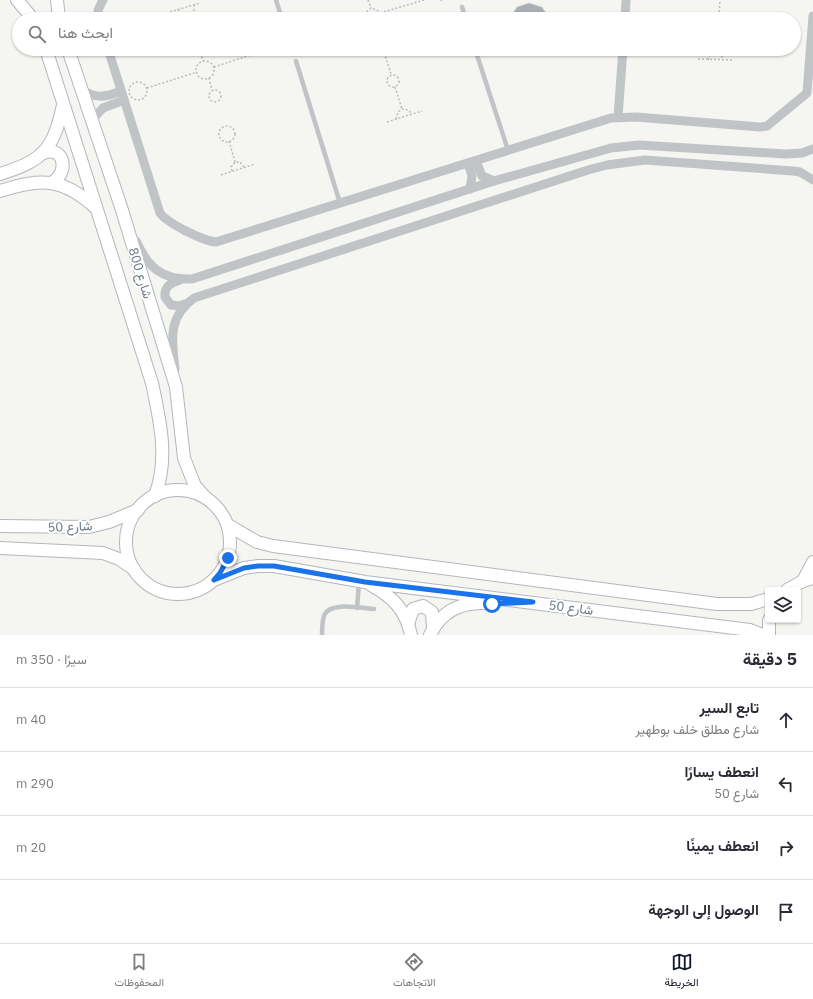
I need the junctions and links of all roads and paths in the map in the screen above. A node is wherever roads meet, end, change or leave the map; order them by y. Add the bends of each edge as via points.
1 (17, 0) edge
2 (57, 0) edge
3 (103, 0) edge
4 (276, 0) edge
5 (368, 0) edge
6 (424, 0) edge
7 (440, 0) edge
8 (443, 0) edge
9 (626, 0) edge
10 (720, 0) edge
11 (200, 3) dead end
12 (194, 4) junction
13 (371, 8) junction
14 (462, 8) dead end
15 (178, 9) junction
16 (27, 12) edge
17 (58, 12) edge
18 (98, 12) edge
19 (170, 12) dead end
20 (180, 12) edge
21 (192, 12) edge
22 (280, 12) edge
23 (366, 12) edge
24 (379, 12) edge
25 (383, 12) edge
26 (463, 12) edge
27 (625, 12) edge
28 (719, 12) edge
29 (813, 16) edge
30 (48, 56) edge
31 (70, 56) edge
32 (110, 56) edge
33 (201, 56) edge
34 (248, 56) edge
35 (385, 56) edge
36 (477, 56) edge
37 (622, 56) edge
38 (709, 56) edge
39 (722, 56) edge
40 (698, 60) dead end
41 (708, 60) junction
42 (723, 60) junction
43 (734, 60) dead end
44 (203, 61) junction
45 (296, 61) dead end
46 (214, 67) junction
47 (197, 72) junction
48 (391, 75) junction
49 (208, 78) junction
50 (395, 87) junction
51 (81, 88) junction
52 (146, 88) junction
53 (212, 90) junction
54 (121, 91) junction
55 (124, 100) junction
56 (64, 102) junction
57 (402, 109) junction
58 (422, 111) dead end
59 (412, 114) junction
60 (618, 117) junction
61 (396, 119) junction
62 (92, 120) junction
63 (387, 122) dead end
64 (228, 141) junction
65 (508, 150) junction
66 (812, 151) edge
67 (41, 154) junction
68 (236, 162) junction
69 (472, 162) junction
70 (255, 164) dead end
71 (244, 167) junction
72 (232, 171) junction
73 (0, 174) edge
74 (221, 175) dead end
75 (811, 178) edge
76 (494, 181) junction
77 (53, 182) junction
78 (470, 189) junction
79 (0, 191) edge
80 (340, 203) junction
81 (120, 208) junction
82 (97, 209) junction
83 (182, 279) junction
84 (185, 304) junction
85 (176, 387) junction
86 (155, 496) junction
87 (205, 497) junction
88 (138, 510) junction
89 (228, 525) junction
90 (0, 526) edge
91 (0, 548) edge
92 (813, 562) edge
93 (134, 569) junction
94 (214, 580) junction
95 (808, 580) edge
96 (362, 582) junction
97 (793, 587) edge
98 (765, 600) edge
99 (533, 602) junction
100 (357, 608) junction
101 (374, 609) dead end
102 (769, 623) edge
103 (410, 629) edge
104 (432, 632) edge
105 (322, 635) edge
106 (762, 635) edge
107 (769, 635) edge

1 - 16 main road
2 - 17 main road
3 - 18 street
4 - 22 lane
5 - 13 path
6 - 25 path
7 - 8 path
9 - 27 street
10 - 28 path
11 - 12 path
12 - 15 path
12 - 21 path
13 - 23 path
13 - 24 path
14 - 26 lane
15 - 19 path
15 - 20 path
29 - 60 street via 808,89 803,97 770,125 760,127
30 - 56 main road, شارع 800
31 - 51 main road, شارع 800
32 - 54 street
33 - 44 path
34 - 46 path
35 - 48 path
36 - 65 lane
37 - 60 street
38 - 41 path
39 - 42 path
40 - 41 path
41 - 42 path
42 - 43 path
44 - 46 path via 209,61
44 - 47 path via 197,67
45 - 80 lane
46 - 49 path via 214,74
47 - 49 path via 200,77
47 - 52 path
48 - 50 path via 387,82
48 - 50 path via 396,75 399,79 399,84
49 - 53 path
50 - 57 path
51 - 54 street via 88,94 98,97
51 - 62 main road, شارع 800
52 - 52 path via 143,84 134,83 130,88 130,94 140,100 145,97
53 - 53 path via 208,98 212,102 217,102 221,94 217,90
54 - 55 street
55 - 62 street via 103,108
55 - 80 street via 160,213 168,221 205,240 220,242
56 - 67 main road via 56,133
56 - 82 main road, شارع 800
57 - 59 path
57 - 61 path
58 - 59 path
59 - 61 path
60 - 65 street
61 - 63 path
62 - 81 main road, شارع 800
64 - 64 path via 233,139 234,132 231,127 226,126 220,131 219,136
64 - 68 path
65 - 69 street
66 - 76 street via 786,154 639,144 593,153
67 - 73 main road via 26,166
67 - 77 main road via 56,153 63,162 62,173
68 - 71 path via 240,162
68 - 72 path via 232,165
69 - 76 street via 482,176
69 - 78 street
69 - 80 street
70 - 71 path
71 - 72 path
72 - 74 path
75 - 84 street via 793,171 645,160 607,165 202,294
76 - 78 street
77 - 79 main road via 28,182
77 - 82 main road via 77,192
78 - 83 street via 202,276
81 - 83 street via 144,258 153,268 171,278
81 - 85 main road, شارع 800
82 - 86 main road, شارع 800 via 152,383 160,420 163,452 160,481
83 - 84 street via 169,284 165,289 165,297 171,305
84 - 85 street via 176,318 171,335
85 - 87 main road, شارع 800 via 184,458 195,486
86 - 87 main road via 167,491 180,490
86 - 88 main road
87 - 89 main road
88 - 90 main road, شارع 50 via 89,527
88 - 93 main road via 129,526 126,543
89 - 94 main road via 228,558
89 - 98 main road, شارع 50 via 251,539 273,546 717,604 751,604
91 - 93 main road, شارع 50 via 103,553 119,559
92 - 95 main road
93 - 94 main road via 150,585 171,593 194,591
94 - 96 main road, شارع 50 via 244,568 274,566
95 - 97 main road
96 - 99 main road, شارع 50
96 - 100 lane
96 - 103 main road via 391,598 402,609
99 - 104 main road via 466,603 441,618
99 - 106 main road, شارع 50 via 750,630
100 - 101 lane
100 - 105 lane via 329,609 323,618
102 - 107 main road
103 - 104 main road via 414,609 423,606 432,612

